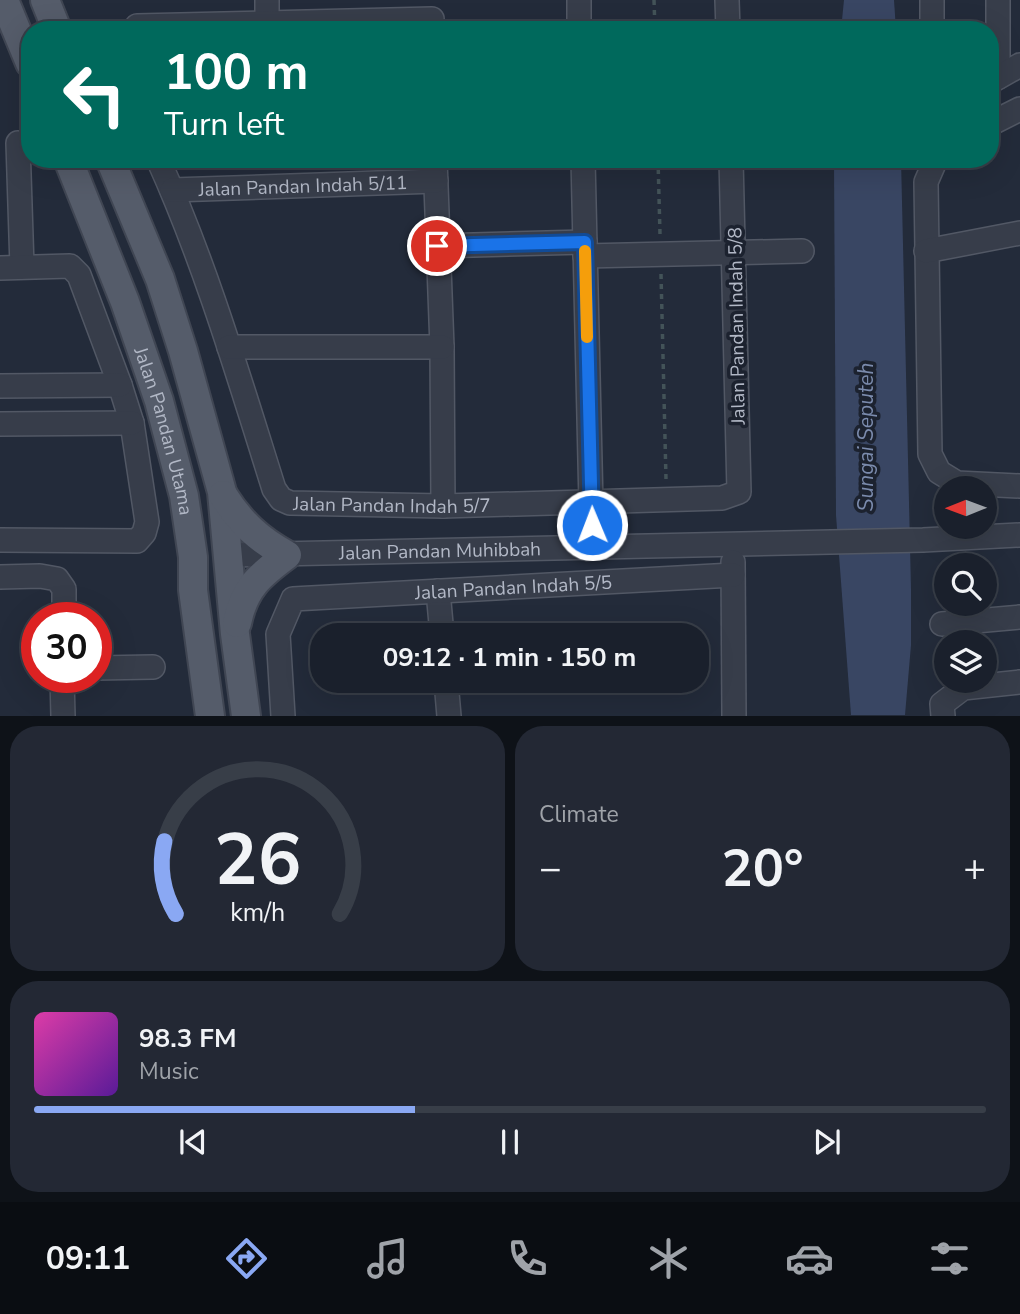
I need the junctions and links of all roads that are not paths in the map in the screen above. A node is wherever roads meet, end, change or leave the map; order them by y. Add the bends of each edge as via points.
1 (5, 0) edge
2 (46, 0) edge
3 (579, 0) edge
4 (727, 0) edge
5 (932, 0) edge
6 (998, 0) edge
7 (267, 11) edge
8 (432, 16) edge
9 (54, 21) edge
10 (190, 21) edge
11 (579, 21) edge
12 (728, 21) edge
13 (932, 21) edge
14 (997, 21) edge
15 (21, 40) edge
16 (1020, 65) edge
17 (999, 77) edge
18 (1020, 109) edge
19 (999, 120) edge
20 (18, 143) dead end
21 (72, 168) edge
22 (114, 168) edge
23 (162, 168) edge
24 (583, 168) edge
25 (731, 168) edge
26 (932, 168) edge
27 (436, 170) edge
28 (172, 190) junction
29 (1020, 233) edge
30 (437, 246) junction
31 (585, 249) junction
32 (802, 251) dead end
33 (926, 251) junction
34 (734, 252) junction
35 (11, 267) edge
36 (442, 347) junction
37 (229, 348) junction
38 (120, 385) junction
39 (0, 386) edge
40 (132, 423) junction
41 (0, 424) edge
42 (1020, 486) edge
43 (222, 492) junction
44 (739, 492) joint
45 (184, 496) junction
46 (591, 501) junction
47 (443, 506) junction
48 (1020, 535) edge
49 (0, 540) edge
50 (733, 544) junction
51 (592, 548) junction
52 (228, 555) junction
53 (287, 555) junction
54 (733, 575) junction
55 (0, 576) edge
56 (193, 590) junction
57 (438, 591) junction
58 (65, 602) edge
59 (1020, 617) edge
60 (441, 623) edge
61 (942, 624) dead end
62 (235, 634) junction
63 (153, 667) dead end
64 (112, 668) edge
65 (1020, 682) edge
66 (62, 693) edge
67 (447, 693) edge
68 (63, 716) edge
69 (209, 716) edge
70 (246, 716) edge
71 (283, 716) edge
72 (449, 716) edge
73 (734, 716) edge
74 (943, 716) edge

1 - 15 main road
2 - 9 main road
3 - 11 street
4 - 12 street
5 - 13 street
6 - 14 street
7 - 8 street
7 - 10 street
16 - 17 street
18 - 19 street
20 - 35 street
21 - 45 main road, Jalan Pandan Utama via 159,401
22 - 43 main road, Jalan Pandan Utama via 160,279
23 - 28 street, Jalan Pandan Indah 5/7
24 - 31 street
25 - 34 street, Jalan Pandan Indah 5/8
26 - 33 street via 926,182
27 - 28 street, Jalan Pandan Indah 5/11
27 - 30 street
28 - 37 street, Jalan Pandan Indah 5/7
29 - 33 street
30 - 31 street
30 - 36 street
31 - 34 street
31 - 46 street
32 - 34 street
33 - 42 street via 930,454 939,471 957,483
34 - 44 street, Jalan Pandan Indah 5/8
35 - 38 street via 70,265 79,275
36 - 37 street
36 - 47 street
37 - 47 street, Jalan Pandan Indah 5/7 via 281,499 290,503
38 - 39 street
38 - 40 street
40 - 41 street
40 - 49 street via 147,522 137,541
43 - 52 main road, Jalan Pandan Utama
43 - 53 main road via 252,532
44 - 46 street, Jalan Pandan Indah 5/7 via 722,498
45 - 52 main road via 202,528
45 - 56 main road, Jalan Pandan Utama via 194,557
46 - 47 street, Jalan Pandan Indah 5/7
46 - 51 street
48 - 50 street, Jalan Pandan Muhibbah
50 - 51 street, Jalan Pandan Muhibbah
50 - 54 street
51 - 53 street, Jalan Pandan Muhibbah
52 - 53 street, Jalan Pandan Muhibbah
52 - 56 main road
52 - 62 main road, Jalan Pandan Utama
53 - 62 main road via 247,592
54 - 57 street, Jalan Pandan Indah 5/5
54 - 73 street
55 - 58 street via 57,579 65,589
56 - 69 main road, Jalan Pandan Utama
57 - 60 street
57 - 71 street, Jalan Pandan Indah 5/5 via 293,599 278,634
59 - 61 street
62 - 70 main road, Jalan Pandan Utama
63 - 64 street
65 - 74 street via 963,688 942,704
66 - 68 street
67 - 72 street

